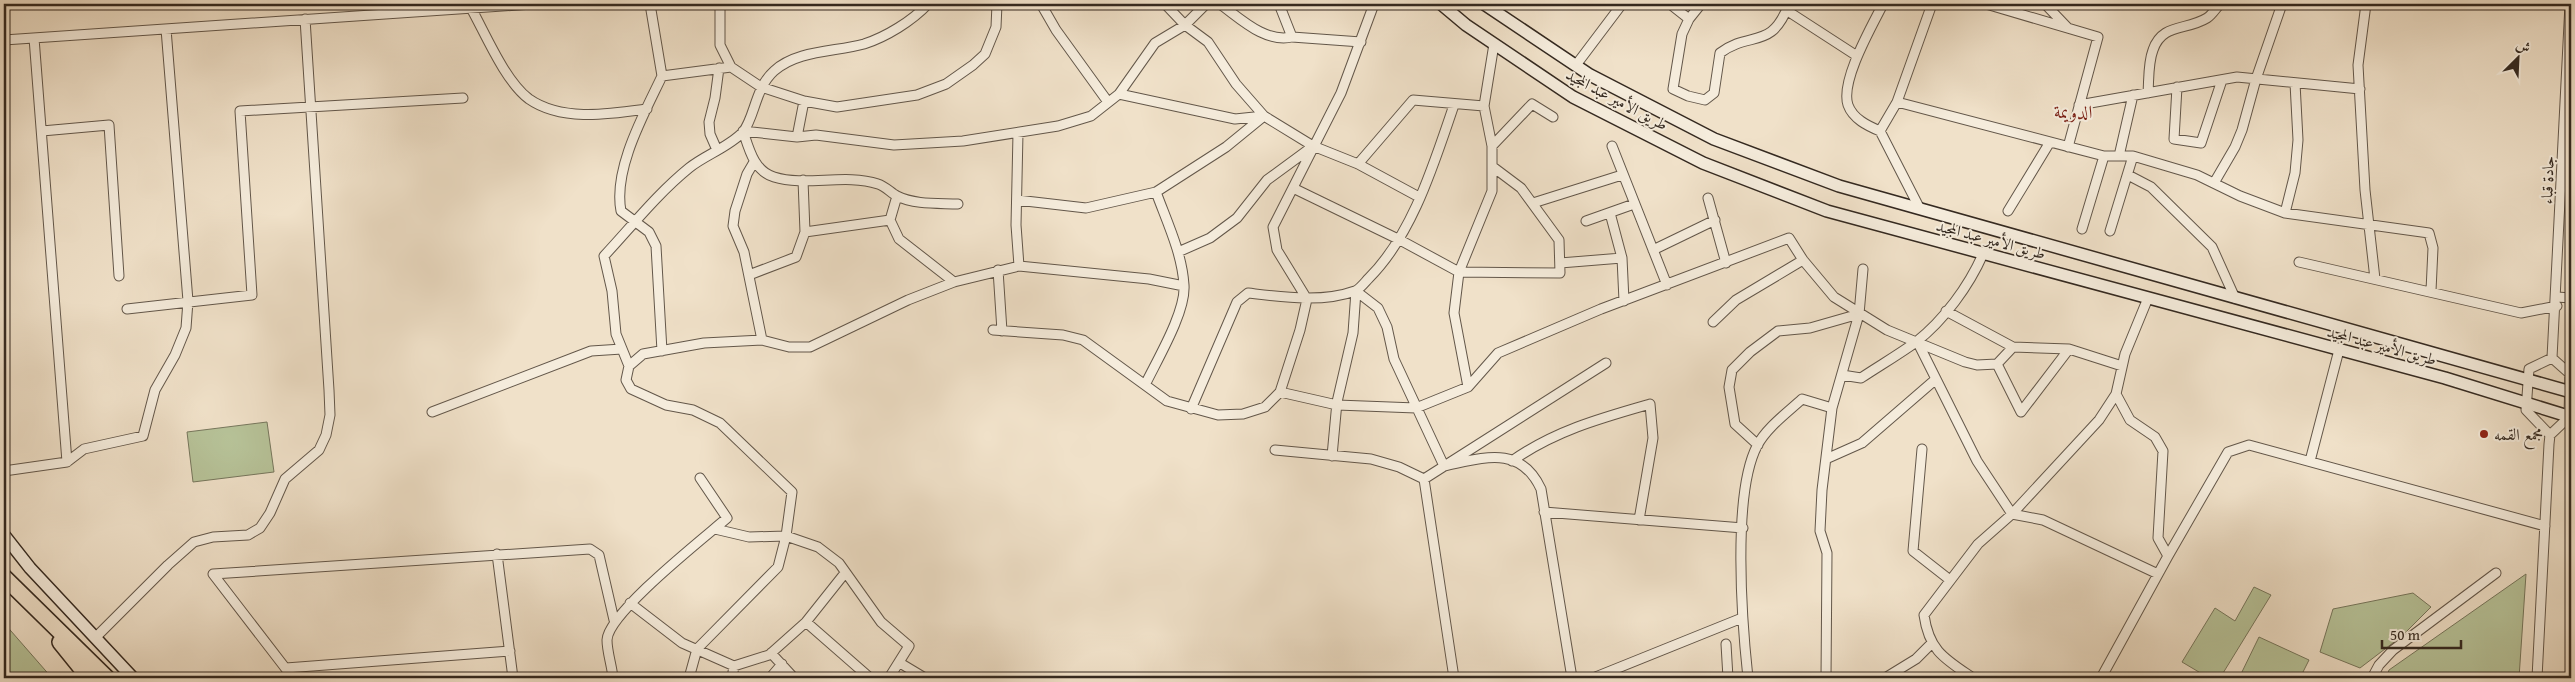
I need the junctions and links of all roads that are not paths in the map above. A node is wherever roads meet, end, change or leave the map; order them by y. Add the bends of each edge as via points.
1 (532, 4) edge
2 (650, 4) edge
3 (720, 4) edge
4 (928, 4) edge
5 (997, 4) edge
6 (1040, 4) edge
7 (1165, 4) edge
8 (1206, 4) edge
9 (1220, 4) edge
10 (1278, 4) edge
11 (1373, 4) edge
12 (1441, 4) edge
13 (1484, 4) edge
14 (1622, 4) edge
15 (1670, 4) edge
16 (1701, 4) edge
17 (1883, 4) edge
18 (1932, 4) edge
19 (1986, 4) edge
20 (2045, 4) edge
21 (2220, 4) edge
22 (2282, 4) edge
23 (2366, 4) edge
24 (2570, 4) edge
25 (1788, 7) edge
26 (471, 8) junction
27 (1499, 8) edge
28 (305, 19) junction
29 (1689, 19) junction
30 (1185, 25) junction
31 (166, 29) junction
32 (2068, 29) junction
33 (1292, 37) junction
34 (34, 38) junction
35 (4, 40) edge
36 (1361, 42) junction
37 (1494, 44) junction
38 (1857, 56) junction
39 (1576, 66) junction
40 (731, 67) junction
41 (719, 68) junction
42 (662, 76) junction
43 (2256, 79) junction
44 (2222, 80) junction
45 (2295, 83) junction
46 (762, 87) junction
47 (2177, 87) junction
48 (2360, 89) junction
49 (2148, 93) junction
50 (1119, 94) junction
51 (2132, 95) junction
52 (462, 98) dead end
53 (804, 101) junction
54 (1108, 102) junction
55 (1897, 102) junction
56 (1454, 105) junction
57 (2079, 105) junction
58 (1484, 106) junction
59 (310, 108) junction
60 (646, 109) junction
61 (1264, 116) junction
62 (1554, 117) dead end
63 (42, 131) junction
64 (1880, 131) junction
65 (743, 132) junction
66 (1018, 133) junction
67 (797, 137) junction
68 (2050, 142) junction
69 (1313, 146) junction
70 (1492, 146) junction
71 (1612, 146) dead end
72 (2068, 147) junction
73 (718, 150) junction
74 (2104, 156) junction
75 (2119, 156) junction
76 (2134, 156) junction
77 (754, 162) junction
78 (1358, 164) junction
79 (1493, 167) junction
80 (1622, 175) junction
81 (2128, 175) junction
82 (804, 180) junction
83 (2214, 183) junction
84 (1292, 188) junction
85 (1156, 192) junction
86 (897, 196) junction
87 (1419, 197) junction
88 (1708, 198) dead end
89 (1017, 200) junction
90 (1533, 203) junction
91 (958, 204) dead end
92 (1634, 204) junction
93 (1920, 209) junction
94 (2008, 211) dead end
95 (2285, 212) junction
96 (1610, 213) junction
97 (890, 220) junction
98 (1715, 220) junction
99 (1586, 221) dead end
100 (636, 222) junction
101 (2369, 225) junction
102 (2082, 229) dead end
103 (2110, 231) dead end
104 (805, 232) junction
105 (1400, 240) junction
106 (1653, 250) junction
107 (1178, 252) junction
108 (1983, 254) junction
109 (1622, 258) junction
110 (1803, 260) junction
111 (2299, 262) dead end
112 (1560, 263) junction
113 (1726, 263) junction
114 (1019, 266) junction
115 (1863, 269) dead end
116 (998, 270) junction
117 (1459, 272) junction
118 (748, 275) junction
119 (119, 276) dead end
120 (2375, 279) junction
121 (954, 282) junction
122 (1667, 285) junction
123 (1184, 286) junction
124 (1356, 291) junction
125 (2430, 291) junction
126 (2148, 298) junction
127 (2235, 298) junction
128 (2571, 298) edge
129 (1307, 299) junction
130 (188, 301) junction
131 (1624, 301) junction
132 (2557, 302) junction
133 (127, 308) dead end
134 (1946, 311) junction
135 (2286, 312) junction
136 (1858, 314) junction
137 (1713, 322) dead end
138 (2280, 334) junction
139 (762, 340) junction
140 (1917, 341) junction
141 (2013, 347) junction
142 (622, 349) junction
143 (2069, 349) junction
144 (2339, 350) junction
145 (662, 351) junction
146 (2552, 358) junction
147 (1606, 364) dead end
148 (1997, 364) junction
149 (629, 366) junction
150 (2122, 366) junction
151 (1842, 375) junction
152 (1936, 379) junction
153 (2528, 380) junction
154 (1145, 385) junction
155 (1468, 387) junction
156 (1280, 392) junction
157 (2571, 392) edge
158 (2116, 394) junction
159 (1337, 404) junction
160 (1191, 408) junction
161 (1416, 408) junction
162 (1832, 408) junction
163 (432, 412) dead end
164 (2570, 417) edge
165 (2550, 435) junction
166 (1758, 444) junction
167 (1922, 449) dead end
168 (1275, 450) dead end
169 (1332, 456) junction
170 (1826, 459) junction
171 (1512, 461) junction
172 (2310, 461) junction
173 (67, 462) junction
174 (1444, 466) junction
175 (4, 471) edge
176 (700, 478) dead end
177 (1424, 478) junction
178 (1544, 512) junction
179 (2012, 514) junction
180 (1640, 520) junction
181 (2545, 526) junction
182 (715, 528) junction
183 (1743, 528) junction
184 (4, 536) edge
185 (786, 536) junction
186 (497, 554) junction
187 (2168, 556) junction
188 (845, 573) junction
189 (2496, 573) dead end
190 (2158, 574) junction
191 (4, 577) edge
192 (1950, 580) junction
193 (630, 603) junction
194 (30, 605) junction
195 (1742, 618) junction
196 (614, 620) junction
197 (806, 622) junction
198 (95, 638) junction
199 (1726, 644) dead end
200 (1931, 644) junction
201 (697, 650) junction
202 (510, 651) junction
203 (771, 653) junction
204 (900, 663) junction
205 (782, 664) junction
206 (734, 666) junction
207 (286, 668) junction
208 (1896, 675) edge
209 (89, 678) edge
210 (107, 678) edge
211 (133, 678) edge
212 (293, 678) edge
213 (513, 678) edge
214 (613, 678) edge
215 (689, 678) edge
216 (732, 678) edge
217 (770, 678) edge
218 (794, 678) edge
219 (870, 678) edge
220 (889, 678) edge
221 (925, 678) edge
222 (1454, 678) edge
223 (1572, 678) edge
224 (1593, 678) edge
225 (1728, 678) edge
226 (1748, 678) edge
227 (1826, 678) edge
228 (1885, 678) edge
229 (1973, 678) edge
230 (2101, 678) edge
231 (2372, 678) edge
232 (2537, 678) edge

1 - 26 street
2 - 42 street
3 - 40 street via 720,45
4 - 46 street via 892,31 864,44 803,56 774,71
5 - 53 street via 996,27 985,54 946,84 917,95 869,104 837,107
6 - 54 street
7 - 30 street
8 - 30 street
9 - 33 street via 1259,32 1280,40
10 - 33 street
11 - 36 street
12 - 37 main road, طريق الأمير عبد المجيد
13 - 27 main road, طريق الأمير عبد المجيد
14 - 39 street
15 - 29 street
16 - 29 street
17 - 38 street
18 - 55 street
19 - 32 street
20 - 32 street
21 - 49 street via 2208,18 2164,32 2157,40 2152,52
22 - 43 street
23 - 48 street via 2358,65
24 - 132 street, جادة قباء
25 - 29 street via 1781,23 1760,39 1732,44 1720,53 1714,93 1705,100 1673,89 1682,34
25 - 38 street
26 - 28 street
26 - 60 street via 510,78 529,99 549,109 574,114 613,114
27 - 39 main road, طريق الأمير عبد المجيد
28 - 31 street
28 - 59 street
30 - 50 street via 1155,43
30 - 61 street via 1208,42 1236,84
31 - 34 street
31 - 130 street
32 - 57 street via 2098,37
33 - 36 street
34 - 35 street
34 - 63 street
36 - 69 street via 1341,93
37 - 58 street
37 - 108 main road, طريق الأمير عبد المجيد via 1572,97 1702,163 1827,212
38 - 64 street via 1847,91 1848,106 1863,124
39 - 93 main road, طريق الأمير عبد المجيد via 1714,140 1840,186
40 - 41 street
40 - 46 street
41 - 42 street
41 - 73 street via 716,98 709,122 710,134
42 - 60 street
43 - 44 street via 2238,77
43 - 45 street
43 - 83 street via 2236,147
44 - 47 street
44 - 47 street via 2201,143 2174,139
45 - 48 street
45 - 95 street via 2298,140 2295,173
46 - 53 street
46 - 65 street
47 - 49 street
48 - 101 street
49 - 51 street
50 - 54 street
50 - 61 street via 1235,119
51 - 57 street
51 - 75 street
52 - 59 street
53 - 67 street
54 - 66 street via 1091,116
55 - 64 street
55 - 68 street
56 - 58 street
56 - 78 street via 1413,100
56 - 87 street via 1435,162
57 - 72 street
58 - 70 street
59 - 130 street via 240,111 252,295
59 - 198 street via 329,390 330,415 326,435 319,450 284,479 260,528 248,535 213,537 194,542
60 - 100 street via 623,168 618,195 621,211
61 - 69 street
61 - 85 street via 1226,147
62 - 70 street via 1532,104
63 - 119 street via 109,126
63 - 173 street
64 - 93 street
65 - 67 street
65 - 73 street
65 - 77 street
66 - 67 street via 963,141 894,145 816,135
66 - 89 street
68 - 72 street
68 - 94 street
69 - 78 street
69 - 84 street
69 - 107 street via 1267,180 1237,218 1210,238
70 - 79 street
71 - 80 street
72 - 74 street
73 - 100 street via 691,167 663,191
74 - 75 street
74 - 102 street
75 - 76 street
76 - 81 street
76 - 83 street
77 - 82 street via 773,177
77 - 118 street via 747,174 733,226 744,252
78 - 87 street
79 - 90 street via 1521,188
79 - 117 street via 1492,191
80 - 90 street
80 - 92 street
81 - 103 street
81 - 127 street via 2151,187 2212,247
82 - 86 street via 832,178 879,184
82 - 104 street
83 - 95 street
84 - 105 street
84 - 129 street via 1273,227 1277,250
85 - 89 street via 1086,208
85 - 107 street
86 - 91 street via 911,201
86 - 97 street
87 - 105 street
88 - 98 street
89 - 114 street
90 - 112 street via 1559,240
92 - 96 street
92 - 106 street
93 - 127 main road, طريق الأمير عبد المجيد
95 - 101 street
96 - 99 street
96 - 109 street
97 - 104 street
97 - 121 street via 899,238
98 - 106 street
98 - 113 street
100 - 142 street via 604,256 612,290 616,334
100 - 145 street via 649,232 656,246
101 - 120 street
101 - 125 street via 2429,233 2433,248
104 - 118 street via 796,257
105 - 117 street
105 - 124 street via 1381,266
106 - 122 street
107 - 123 street
108 - 126 main road, طريق الأمير عبد المجيد
108 - 134 street via 1974,274
109 - 112 street
109 - 131 street
110 - 113 street via 1789,238
110 - 136 street via 1834,297
110 - 137 street via 1736,300
111 - 120 street
112 - 117 street via 1560,273
113 - 122 street
114 - 116 street
114 - 123 street
115 - 136 street
116 - 121 street
116 - 154 street via 997,330 1063,334 1083,340
117 - 155 street via 1454,313
118 - 139 street
120 - 125 street
121 - 139 street via 810,346 789,347
122 - 131 street
123 - 154 street via 1176,322
124 - 129 street
124 - 159 street via 1352,333
124 - 161 street via 1378,308 1388,326 1394,359
125 - 132 street via 2521,313
126 - 138 main road, طريق الأمير عبد المجيد
126 - 150 street
127 - 135 main road, طريق الأمير عبد المجيد
128 - 132 street
129 - 156 street
129 - 160 street via 1248,293 1237,302
130 - 133 street
130 - 173 street via 186,328 175,356 155,390 143,436 84,449
131 - 155 street via 1498,353
132 - 146 street, جادة قباء
134 - 140 street
134 - 141 street
135 - 138 main road
135 - 153 main road, طريق الأمير عبد المجيد
136 - 140 street via 1886,330
136 - 151 street
136 - 166 street via 1810,328 1778,331 1732,370 1729,388 1736,424
138 - 144 main road, طريق الأمير عبد المجيد
139 - 145 street via 704,343
140 - 148 street via 1965,362
140 - 151 street via 1861,378
140 - 152 street
141 - 143 street
141 - 148 street
142 - 149 street
142 - 163 street via 592,351
143 - 148 street via 2021,412
143 - 150 street
144 - 164 main road, طريق الأمير عبد المجيد via 2518,399
144 - 172 street
145 - 149 street via 643,354
146 - 153 street via 2530,369
146 - 157 street via 2570,374
147 - 174 street
149 - 185 street via 626,380 632,388 666,405 693,410 720,422 792,492
150 - 158 street
151 - 162 street
152 - 170 street via 1862,443
152 - 179 street via 1977,461
153 - 157 main road, طريق الأمير عبد المجيد
153 - 165 street via 2526,410
154 - 160 street via 1167,401
155 - 161 street
156 - 159 street
156 - 160 street via 1265,407 1243,414 1218,414
157 - 164 street
158 - 179 street via 2099,420
158 - 187 street via 2130,420 2156,437 2163,451 2158,538
159 - 161 street
159 - 169 street
161 - 174 street
162 - 166 street via 1802,398
162 - 170 street
164 - 165 street
165 - 181 street
166 - 183 street via 1745,495
167 - 192 street via 1913,551
168 - 169 street
169 - 177 street via 1371,459 1399,466
170 - 227 street via 1820,531 1827,553
171 - 174 street via 1480,458
171 - 178 street via 1533,473 1541,489
171 - 180 street via 1551,437 1584,422 1650,404 1653,438
172 - 181 street
172 - 187 street via 2249,445 2228,452
173 - 175 street
174 - 177 street
176 - 182 street via 728,518
177 - 222 street
178 - 180 street
178 - 223 street
179 - 190 street via 2044,520
179 - 192 street via 1978,544
180 - 183 street
181 - 232 street
182 - 185 street via 749,537
182 - 193 street
183 - 195 street
184 - 198 main road
185 - 188 street via 818,547 840,563
185 - 201 street via 778,568
186 - 196 street via 590,549 599,555
186 - 202 street
186 - 207 street via 212,574
187 - 190 street
188 - 197 street
188 - 204 street via 881,622 909,646
189 - 231 street via 2393,650
190 - 230 street
191 - 194 highway
192 - 200 street via 1924,615 1926,634
193 - 196 street
193 - 201 street via 682,643
194 - 209 highway
194 - 210 highway
195 - 224 street
195 - 226 street
196 - 214 street via 607,639
197 - 203 street
197 - 219 street
198 - 211 main road
199 - 225 street
200 - 208 street
200 - 229 street
201 - 206 street
201 - 215 street
202 - 207 street
202 - 213 street
203 - 205 street
203 - 206 street
204 - 220 street
204 - 221 street
205 - 217 street
205 - 218 street
206 - 216 street
207 - 212 street
208 - 228 street

